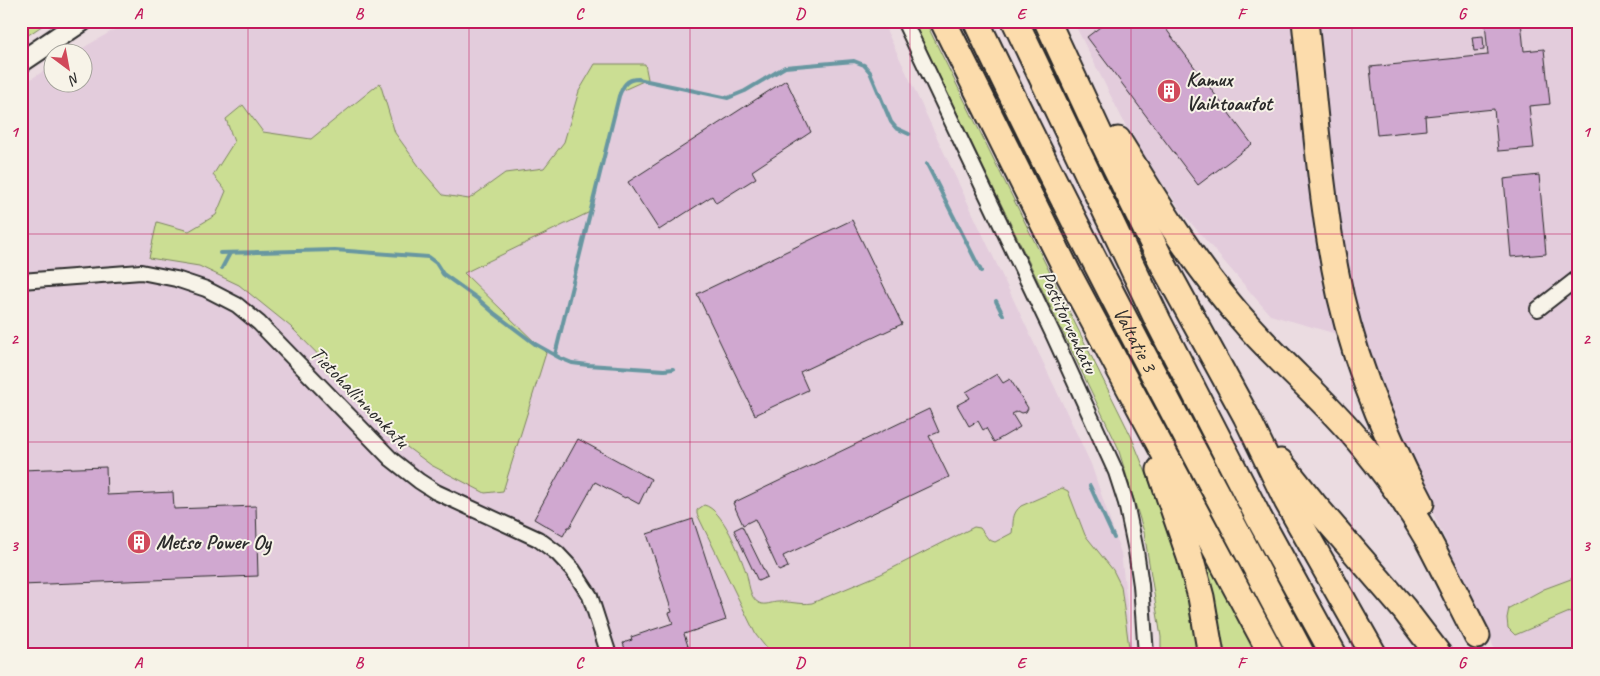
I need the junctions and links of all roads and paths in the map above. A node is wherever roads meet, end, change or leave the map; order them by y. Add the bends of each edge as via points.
1 (82, 21) edge
2 (904, 21) edge
3 (942, 21) edge
4 (976, 21) edge
5 (1015, 21) edge
6 (1047, 21) edge
7 (1305, 21) edge
8 (21, 62) edge
9 (1074, 76) junction
10 (1579, 277) edge
11 (21, 281) edge
12 (1538, 309) dead end
13 (1095, 322) junction
14 (1246, 416) junction
15 (1480, 645) edge
16 (609, 655) edge
17 (1146, 655) edge
18 (1211, 655) edge
19 (1272, 655) edge
20 (1302, 655) edge
21 (1334, 655) edge
22 (1374, 655) edge
23 (1439, 655) edge

1 - 8 main road
2 - 17 street, Postitorvenkatu via 1116,472 1136,551
3 - 13 highway
4 - 20 highway, Valtatie 3 via 1123,315
5 - 21 highway, Valtatie 3 via 1158,321
6 - 9 highway
7 - 15 highway via 1326,205 1344,313 1376,407 1464,596
9 - 14 highway via 1164,266
9 - 15 highway via 1093,100 1166,219 1219,292 1262,342 1338,418 1386,477 1426,538
10 - 12 street
11 - 16 street, Tietohallinnonkatu via 141,272 206,289 237,305 259,322 391,459 419,481 538,539 557,553 590,596
13 - 18 highway via 1162,475 1201,597
13 - 19 highway
14 - 22 highway via 1287,501
14 - 23 highway via 1264,436 1286,471

